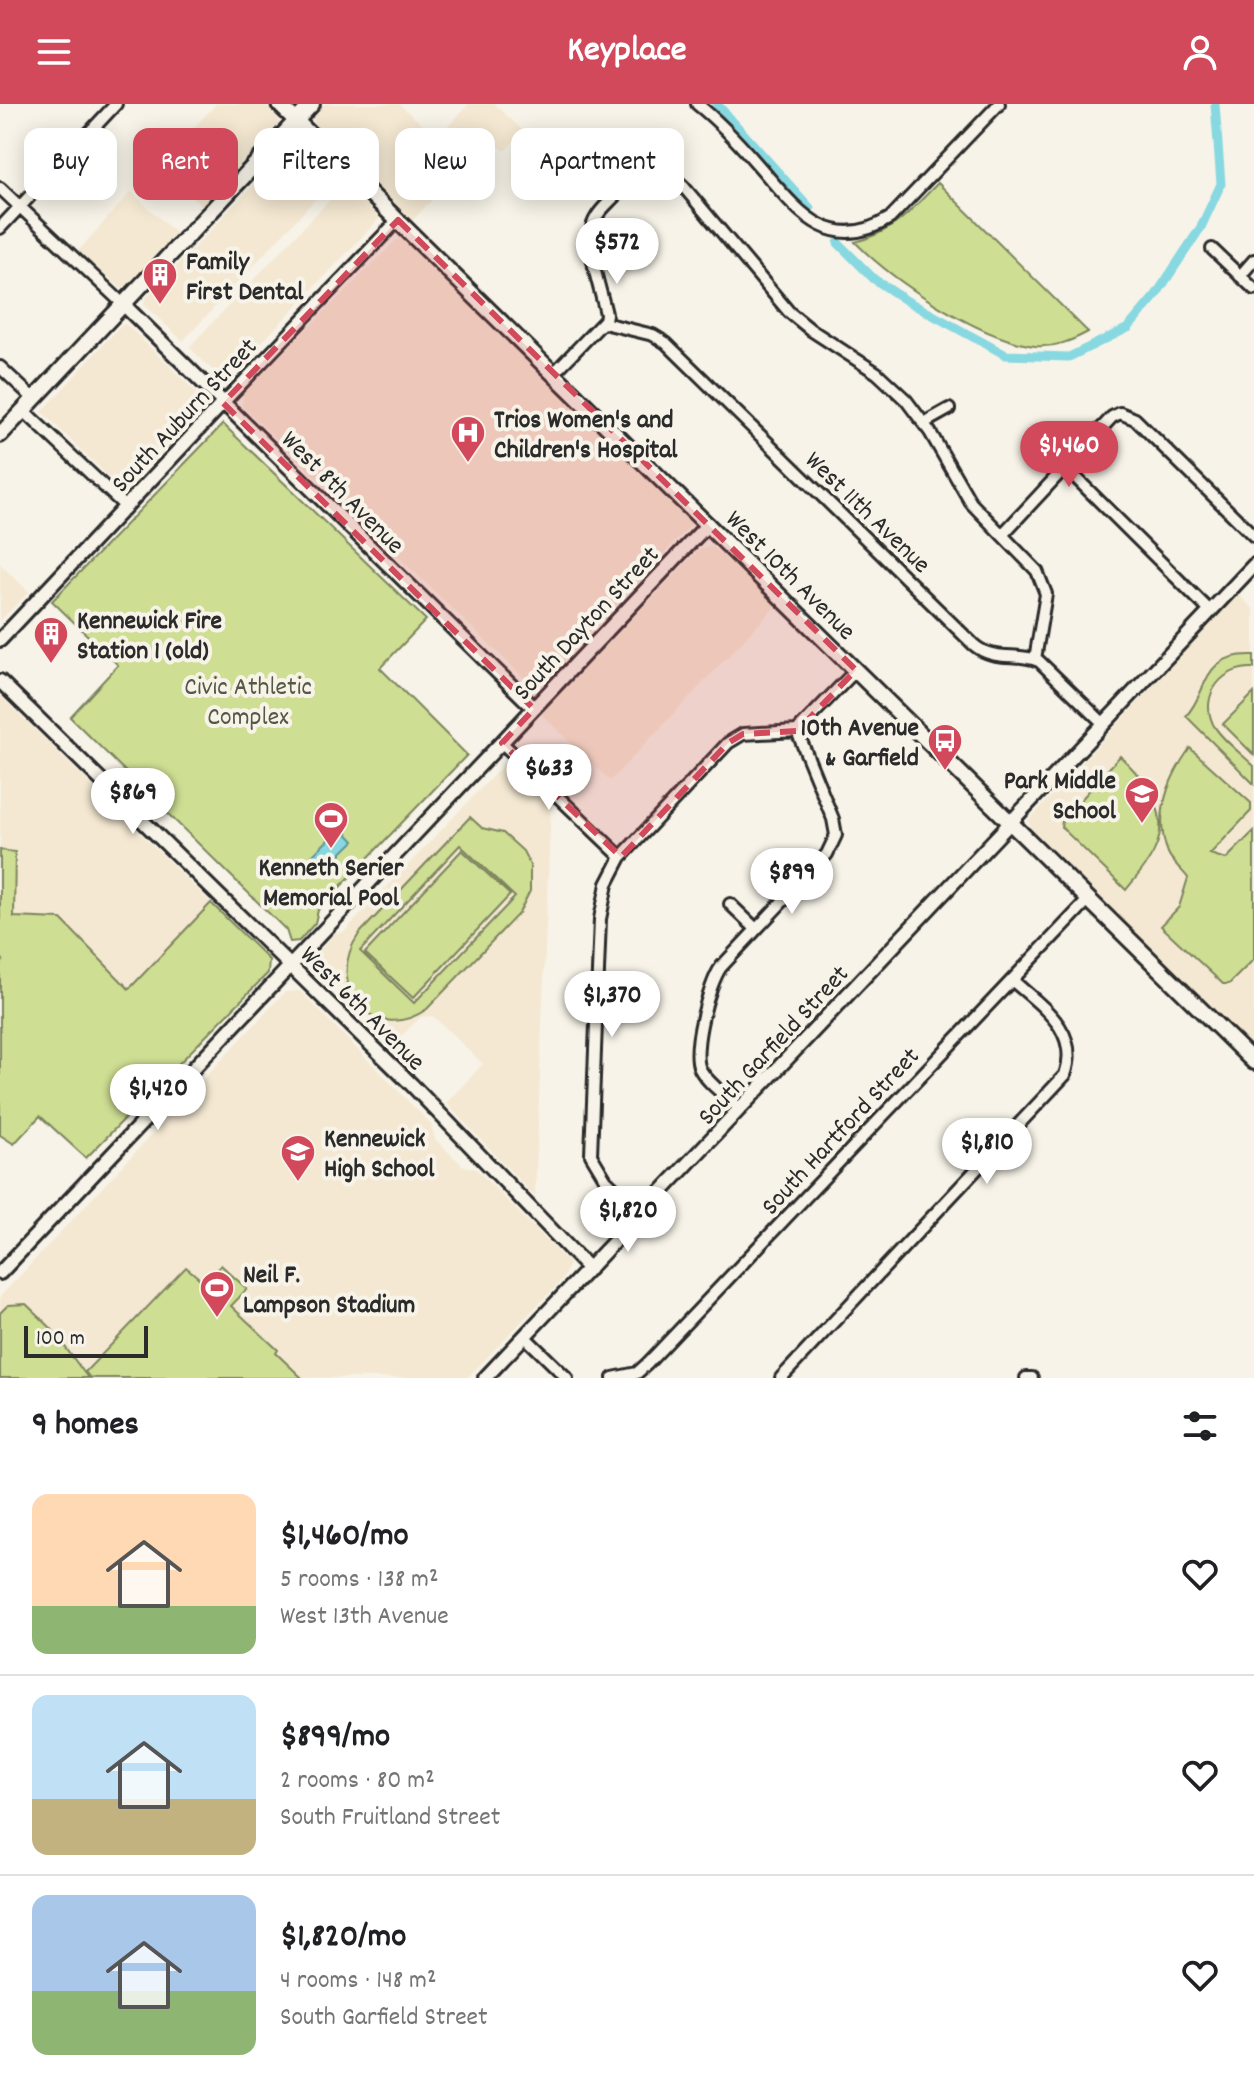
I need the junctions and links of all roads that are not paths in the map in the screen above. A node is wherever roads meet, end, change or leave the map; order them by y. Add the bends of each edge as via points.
1 (116, 104) edge
2 (279, 104) edge
3 (312, 104) edge
4 (697, 104) edge
5 (999, 104) edge
6 (297, 120) junction
7 (0, 188) edge
8 (20, 207) junction
9 (398, 220) junction
10 (0, 228) edge
11 (1212, 249) dead end
12 (1254, 260) edge
13 (1240, 276) junction
14 (1254, 289) edge
15 (123, 304) junction
16 (604, 323) junction
17 (0, 367) edge
18 (554, 373) junction
19 (34, 399) junction
20 (223, 403) junction
21 (949, 409) dead end
22 (23, 410) junction
23 (924, 423) junction
24 (0, 435) edge
25 (1066, 468) junction
26 (126, 507) junction
27 (708, 524) junction
28 (1002, 535) junction
29 (1254, 536) edge
30 (1254, 565) edge
31 (1210, 611) junction
32 (0, 640) edge
33 (1035, 659) junction
34 (856, 670) junction
35 (0, 681) edge
36 (534, 708) junction
37 (1104, 724) junction
38 (797, 731) junction
39 (502, 743) junction
40 (1011, 822) junction
41 (621, 857) junction
42 (1089, 899) junction
43 (730, 904) dead end
44 (756, 929) junction
45 (291, 966) junction
46 (1012, 980) junction
47 (1254, 1062) edge
48 (740, 1109) junction
49 (642, 1214) junction
50 (589, 1269) junction
51 (0, 1273) edge
52 (525, 1337) junction
53 (485, 1378) edge
54 (567, 1378) edge
55 (613, 1378) edge
56 (781, 1378) edge

1 - 8 street
2 - 6 main road, West 10th Avenue
3 - 6 main road
4 - 5 street via 802,214 821,227 843,232 869,229 890,218
6 - 9 main road, West 10th Avenue
6 - 15 main road
7 - 8 street
8 - 10 street
8 - 15 street
9 - 18 main road, West 10th Avenue
9 - 20 street, South Auburn Street
11 - 13 street
12 - 13 street
13 - 14 street
15 - 19 main road
15 - 20 street, West 8th Avenue
16 - 18 street
16 - 23 street via 592,225 639,176 671,177 800,322 887,381
16 - 33 street, West 11th Avenue via 666,343 979,650 996,657
17 - 19 street
18 - 27 main road, West 10th Avenue
19 - 22 main road
20 - 26 street, South Auburn Street
20 - 36 street, West 8th Avenue
21 - 23 street
22 - 24 main road
22 - 26 street
23 - 28 street via 971,503
25 - 28 street
25 - 29 street via 1112,417 1124,413
25 - 31 street
26 - 32 street, South Auburn Street
27 - 34 main road, West 10th Avenue
27 - 36 street, South Dayton Street
28 - 33 street via 1037,571 1045,588
30 - 31 street, South Garfield Street
31 - 37 street, South Garfield Street
33 - 37 street
34 - 38 street
34 - 40 main road, West 10th Avenue
35 - 45 street, West 6th Avenue
36 - 39 street, South Dayton Street
37 - 40 street, South Garfield Street
38 - 41 street via 743,734 728,743
38 - 44 street via 836,835 827,854
39 - 41 street
39 - 45 street, South Dayton Street
40 - 42 main road, West 10th Avenue
40 - 48 street, South Garfield Street
41 - 49 street via 607,884 600,919 590,1146 599,1172
42 - 46 street, South Hartford Street
42 - 47 main road, West 10th Avenue
43 - 44 street
44 - 48 street via 716,974 696,1057 704,1075
45 - 50 street, West 6th Avenue
45 - 51 street, South Dayton Street
46 - 55 street, South Hartford Street via 647,1364 637,1373
46 - 56 street via 1064,1030 1069,1048 1065,1075
48 - 49 street, South Garfield Street
49 - 50 street, South Garfield Street
50 - 52 street, South Garfield Street
52 - 53 street, South Garfield Street
52 - 54 street

